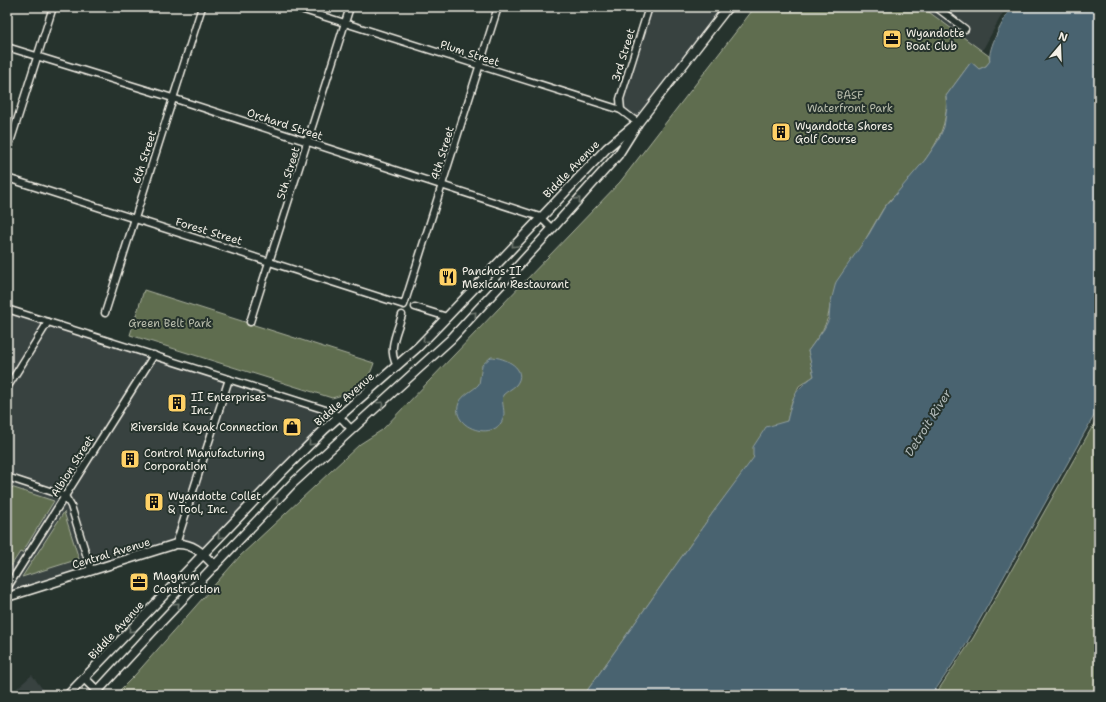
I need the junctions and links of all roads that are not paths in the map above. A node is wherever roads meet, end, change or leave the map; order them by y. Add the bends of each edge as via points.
1 (53, 7) edge
2 (202, 7) edge
3 (294, 7) edge
4 (350, 7) edge
5 (498, 7) edge
6 (649, 7) edge
7 (728, 7) edge
8 (936, 7) edge
9 (345, 23) junction
10 (965, 29) dead end
11 (7, 47) edge
12 (37, 56) junction
13 (480, 66) junction
14 (173, 98) junction
15 (621, 110) junction
16 (638, 123) junction
17 (307, 142) junction
18 (7, 152) edge
19 (7, 178) edge
20 (443, 185) junction
21 (540, 217) junction
22 (134, 219) junction
23 (552, 229) junction
24 (270, 261) junction
25 (404, 305) joint
26 (415, 307) dead end
27 (7, 309) edge
28 (104, 313) dead end
29 (402, 315) dead end
30 (447, 317) junction
31 (48, 322) junction
32 (250, 322) dead end
33 (154, 355) junction
34 (397, 366) junction
35 (228, 379) junction
36 (7, 388) edge
37 (340, 417) junction
38 (351, 430) junction
39 (7, 477) edge
40 (65, 496) junction
41 (176, 544) junction
42 (203, 554) junction
43 (215, 566) junction
44 (91, 570) junction
45 (7, 588) edge
46 (7, 597) edge
47 (85, 679) junction
48 (96, 693) edge
49 (68, 695) edge

1 - 12 street
2 - 14 street, 6th Street
3 - 9 street, Plum Street
4 - 9 street, 5th Street
5 - 13 street, 4th Street
6 - 15 street, 3rd Street via 620,99
7 - 16 main road, Biddle Avenue
8 - 10 street
9 - 13 street, Plum Street
9 - 17 street, 5th Street
11 - 12 street, Orchard Street
12 - 14 street, Orchard Street
12 - 18 street
13 - 15 street, Plum Street
13 - 20 street, 4th Street
14 - 17 street, Orchard Street
14 - 22 street, 6th Street
15 - 16 street, Plum Street
16 - 21 main road, Biddle Avenue via 607,148
23 -> 16 main road, Biddle Avenue via 618,155
17 - 20 street, Orchard Street
17 - 24 street, 5th Street
19 - 22 street, Forest Street
20 - 21 street, Orchard Street
20 - 25 street, 4th Street
21 - 23 street, Orchard Street
21 -> 30 main road, Biddle Avenue
22 - 24 street, Forest Street
22 - 28 street, 6th Street
38 -> 23 main road, Biddle Avenue via 451,339
24 - 25 street, Forest Street
24 - 32 street, 5th Street
26 - 30 street
27 - 31 street
29 - 34 street via 391,357
30 -> 34 main road, Biddle Avenue
31 - 33 street
31 - 36 street
33 - 35 street
33 - 40 street, Albion Street
34 - 37 main road, Biddle Avenue
35 - 37 street via 329,411
35 - 41 street
37 - 38 street
37 -> 42 main road, Biddle Avenue via 325,429
43 -> 38 main road, Biddle Avenue via 292,484
39 - 40 street
40 - 44 street
40 - 45 street, Albion Street
41 - 42 main road via 186,544
41 - 44 main road, Central Avenue
42 - 43 main road
42 -> 47 main road, Biddle Avenue
48 -> 43 main road, Biddle Avenue
44 - 46 main road, Central Avenue
47 - 48 main road
47 - 49 main road, Biddle Avenue

